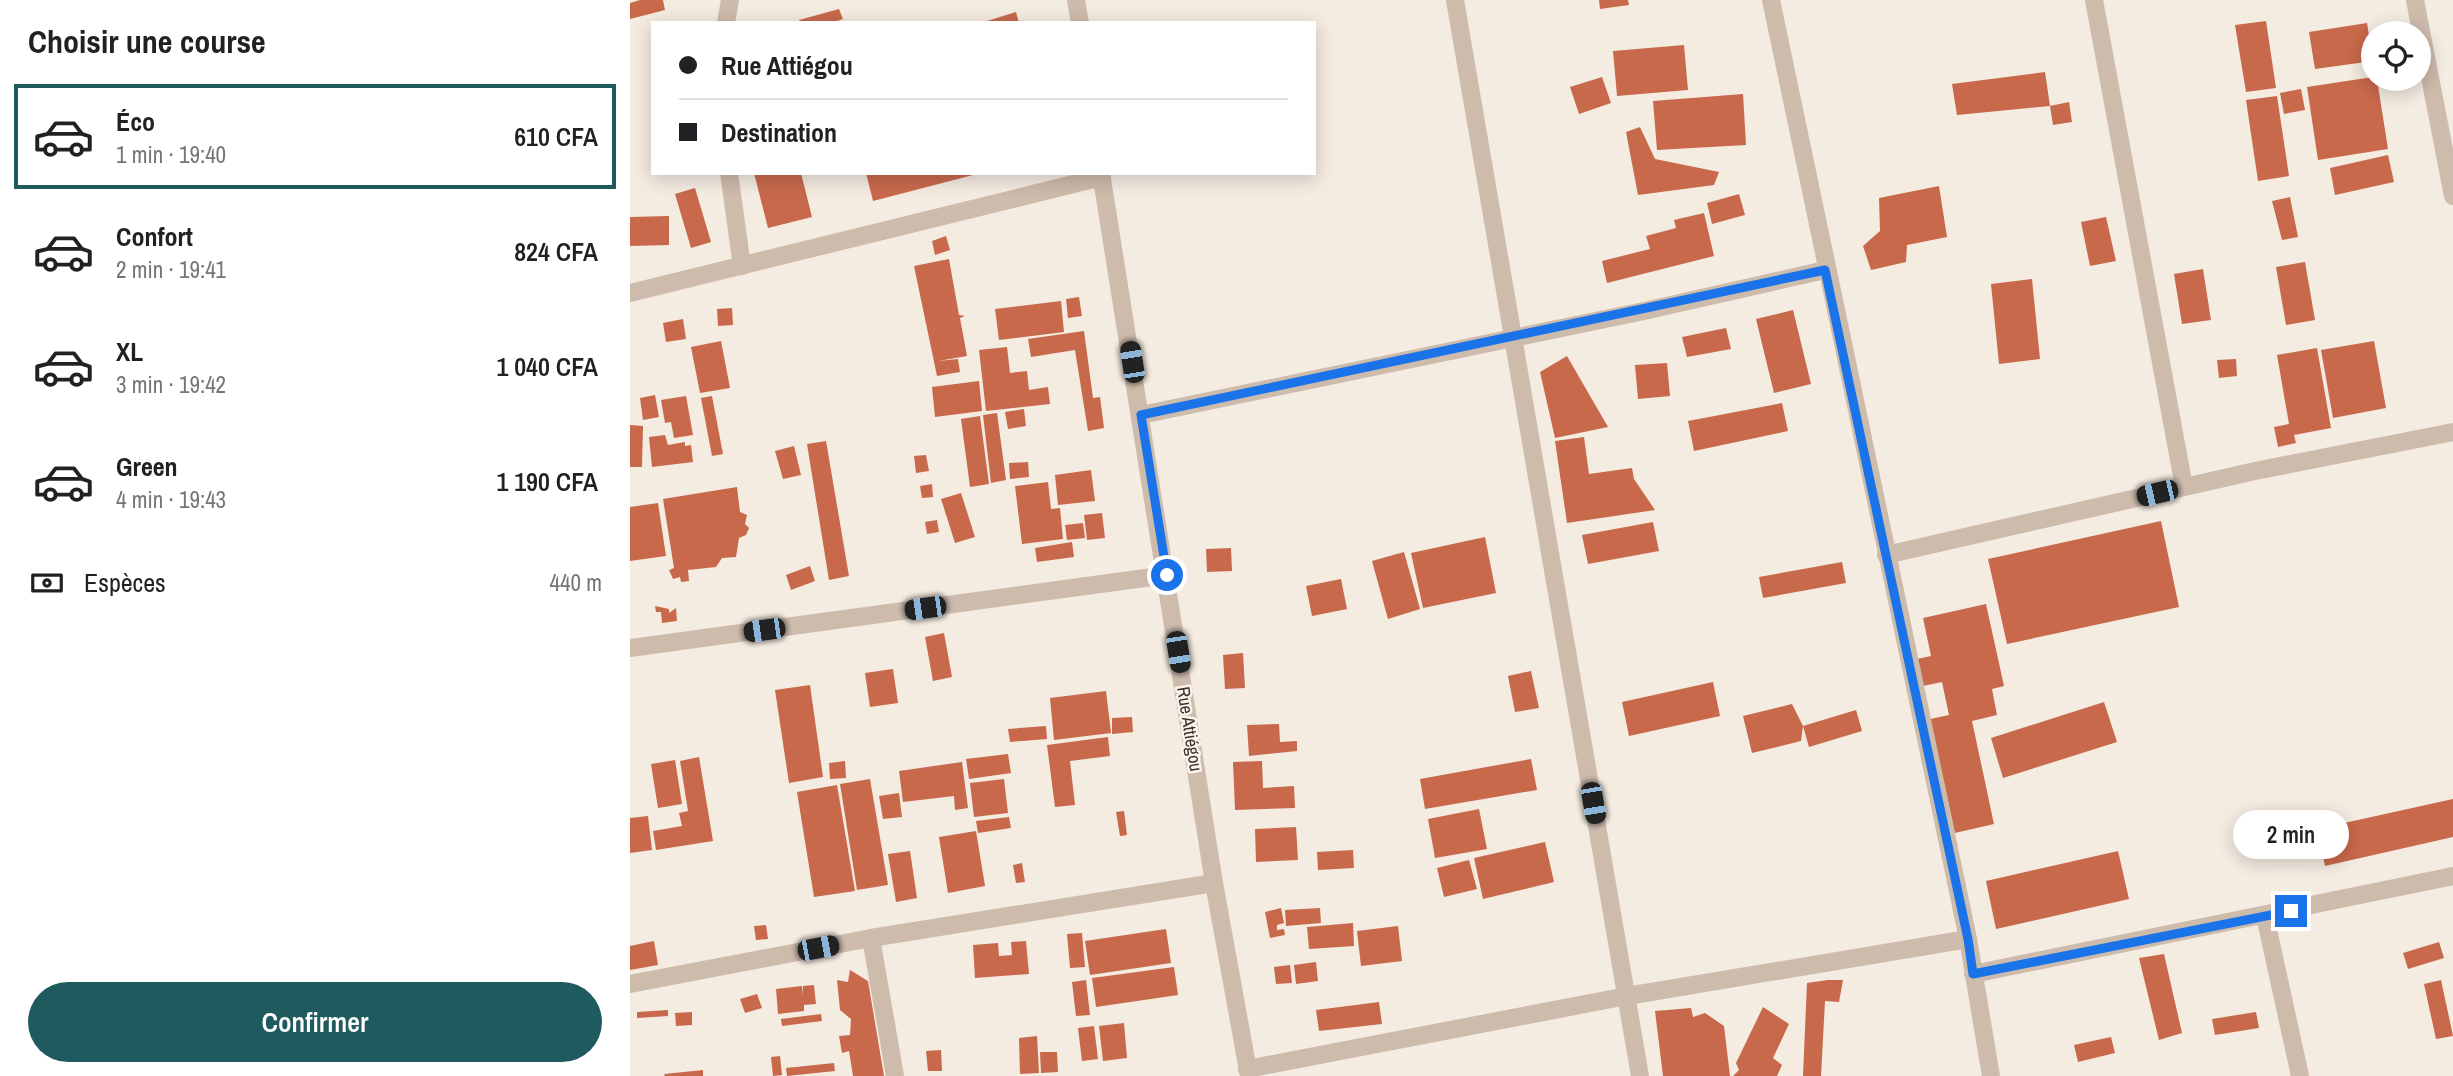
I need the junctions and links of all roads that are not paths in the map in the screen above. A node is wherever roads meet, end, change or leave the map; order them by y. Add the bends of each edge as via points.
1 (730, 0) edge
2 (1076, 0) edge
3 (1455, 0) edge
4 (1771, 0) edge
5 (2094, 0) edge
6 (2415, 0) edge
7 (726, 21) edge
8 (1080, 21) edge
9 (729, 175) edge
10 (1102, 175) edge
11 (2453, 196) edge
12 (742, 266) junction
13 (1825, 270) junction
14 (630, 293) edge
15 (1512, 337) junction
16 (1141, 415) junction
17 (2453, 432) edge
18 (2184, 487) junction
19 (1886, 555) junction
20 (1167, 575) junction
21 (630, 648) edge
22 (2453, 876) edge
23 (1214, 883) junction
24 (2265, 916) junction
25 (872, 938) junction
26 (1968, 939) junction
27 (1973, 974) junction
28 (630, 984) edge
29 (1627, 996) junction
30 (1248, 1072) edge
31 (895, 1076) edge
32 (1640, 1076) edge
33 (1991, 1076) edge
34 (2300, 1076) edge

1 - 7 street
2 - 8 street
3 - 15 street
4 - 13 street
5 - 18 street
6 - 11 street
9 - 12 street
10 - 12 street
10 - 16 street, Rue Attiégou
12 - 14 street
13 - 15 street
13 - 19 street
15 - 16 street
15 - 29 street
16 - 20 street, Rue Attiégou
17 - 18 street
18 - 19 street
19 - 26 street
20 - 21 street
20 - 23 street, Rue Attiégou
22 - 24 street
23 - 25 street
23 - 30 street, Rue Attiégou
24 - 27 street
24 - 34 street
25 - 28 street
25 - 31 street
26 - 27 street
26 - 29 street
27 - 33 street
29 - 30 street
29 - 32 street

